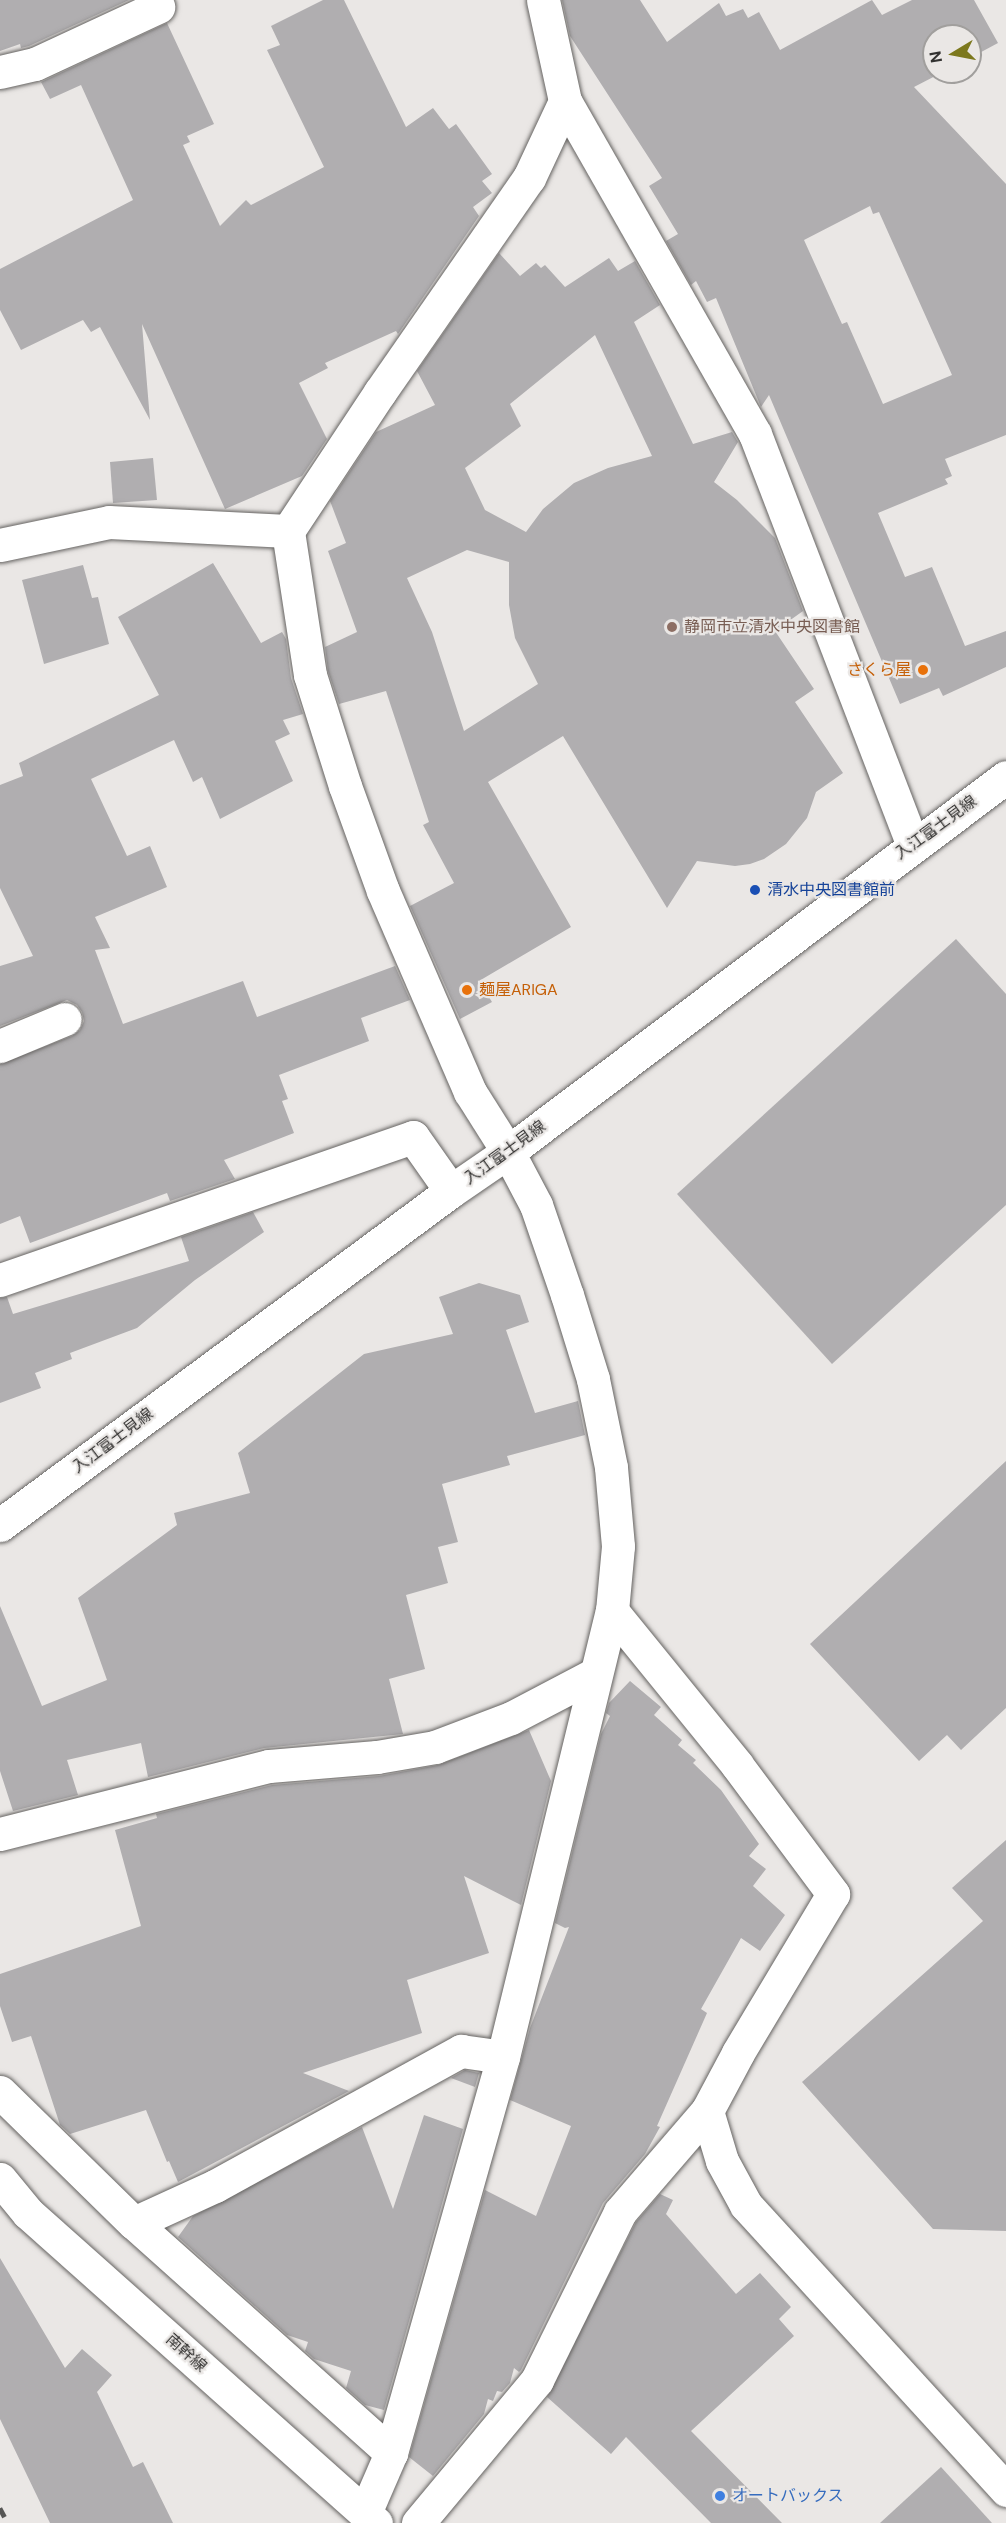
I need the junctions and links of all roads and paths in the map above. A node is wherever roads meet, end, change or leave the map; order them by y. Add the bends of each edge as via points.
1 (543, 0) edge
2 (158, 7) dead end
3 (0, 72) edge
4 (565, 101) junction
5 (288, 531) junction
6 (0, 545) edge
7 (1006, 777) edge
8 (913, 845) junction
9 (65, 1019) dead end
10 (0, 1046) edge
11 (508, 1152) junction
12 (450, 1191) junction
13 (0, 1280) edge
14 (0, 1525) edge
15 (612, 1611) junction
16 (595, 1674) junction
17 (0, 1834) edge
18 (502, 2057) junction
19 (0, 2092) edge
20 (707, 2111) junction
21 (0, 2179) edge
22 (134, 2223) junction
23 (391, 2453) junction
24 (1006, 2490) edge
25 (371, 2518) edge
26 (418, 2523) edge

1 - 4 street
2 - 3 street via 35,64
4 - 5 street via 529,178
4 - 8 street via 755,434
5 - 6 street via 109,522
5 - 11 street via 310,675 345,786 383,891 470,1092
7 - 8 street, 入江富士見線
8 - 11 street, 入江富士見線
9 - 10 street
11 - 12 street, 入江富士見線
11 - 15 street via 536,1204 593,1379 611,1467 618,1546
12 - 13 street via 413,1137
12 - 14 street, 入江富士見線
15 - 16 street
15 - 20 street via 833,1894
16 - 17 street via 512,1718 435,1747 377,1758 269,1766
16 - 18 street
18 - 22 street via 461,2051 215,2186
18 - 23 street
19 - 22 street
20 - 24 street via 722,2161 746,2205
20 - 26 street via 620,2212 537,2380
21 - 25 street, 南幹線 via 28,2213
22 - 23 street
23 - 25 street

